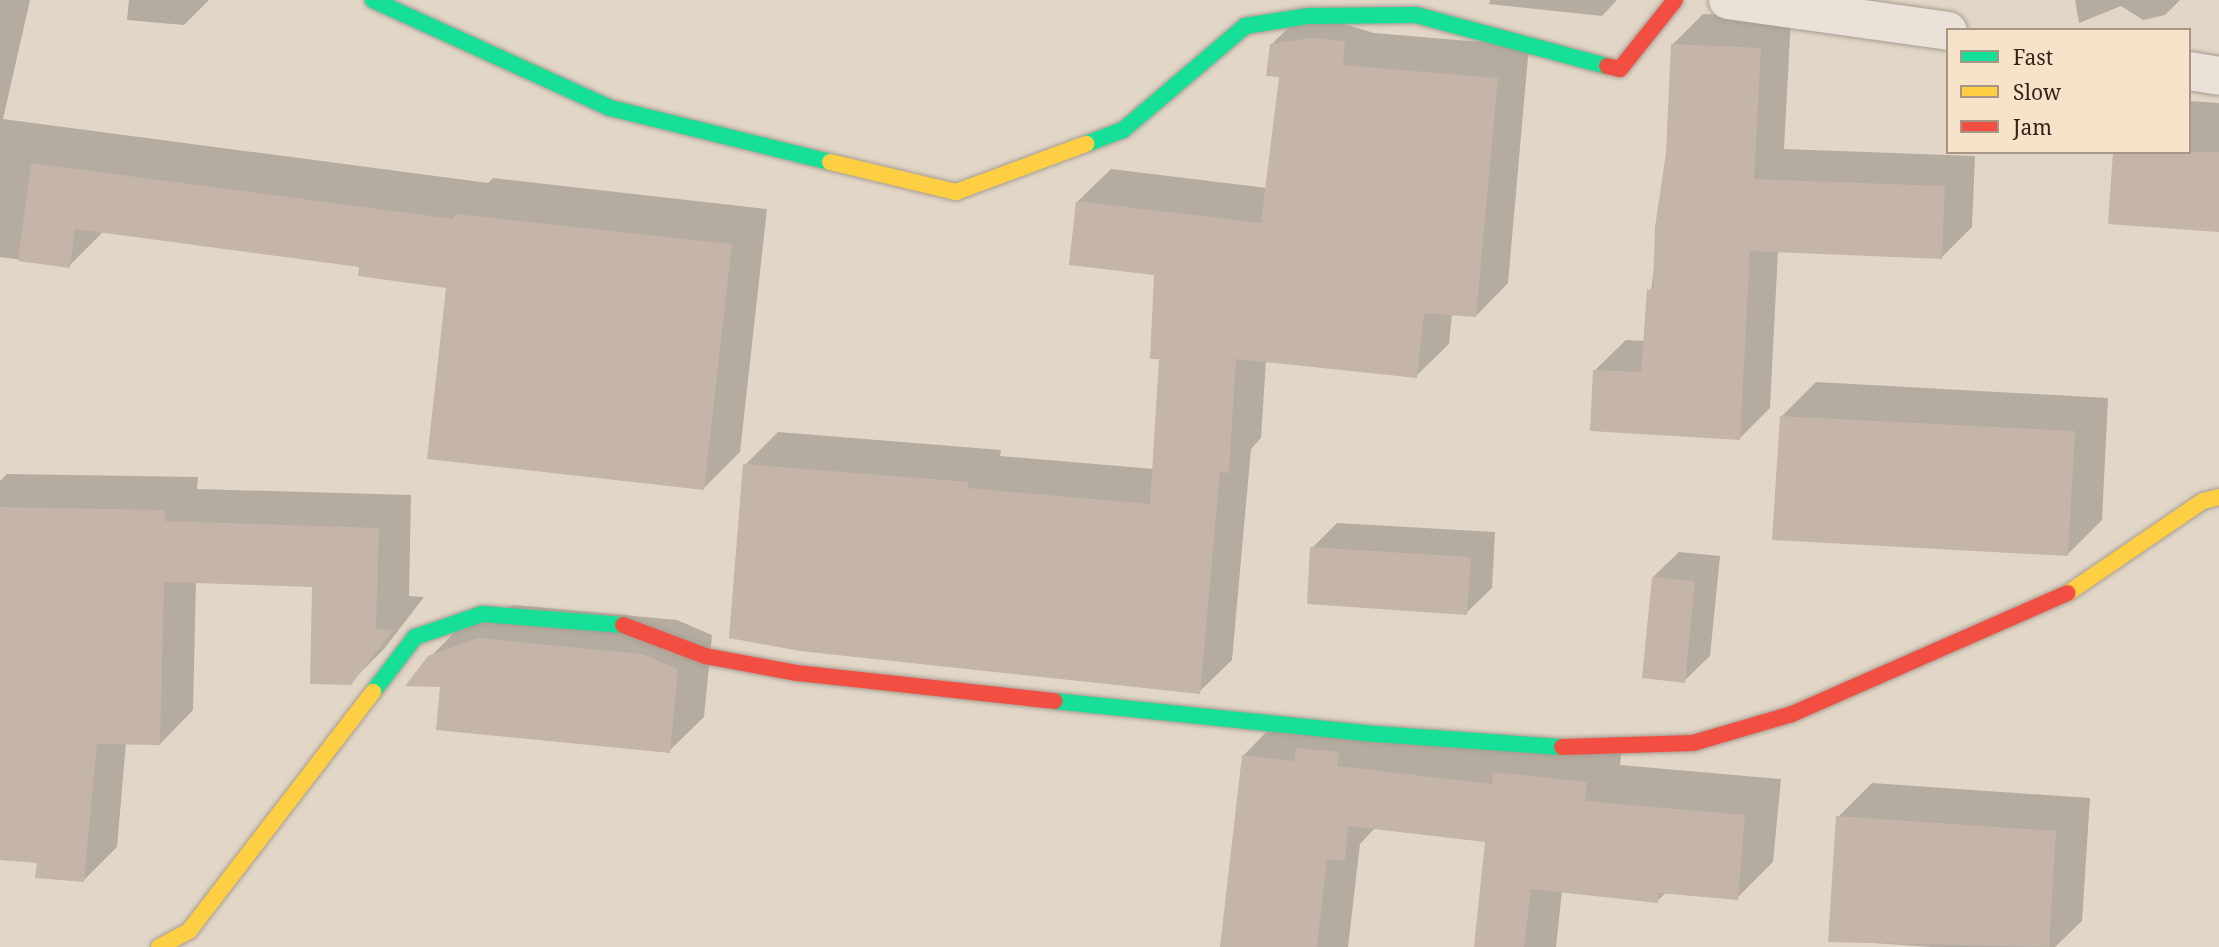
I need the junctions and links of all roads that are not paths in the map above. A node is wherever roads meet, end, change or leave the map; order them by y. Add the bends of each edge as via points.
1 (373, 0) edge
2 (1675, 0) edge
3 (1728, 0) edge
4 (1946, 31) edge
5 (2191, 71) edge
6 (2219, 76) edge
7 (2219, 497) edge
8 (159, 947) edge

1 - 2 street via 610,108 956,192 1123,131 1245,26 1309,16 1416,15 1620,69
3 - 4 street
5 - 6 street
7 - 8 street via 2203,502 2068,593 1792,714 1693,743 1555,747 1376,734 983,694 784,671 705,656 631,626 482,614 415,637 189,931

